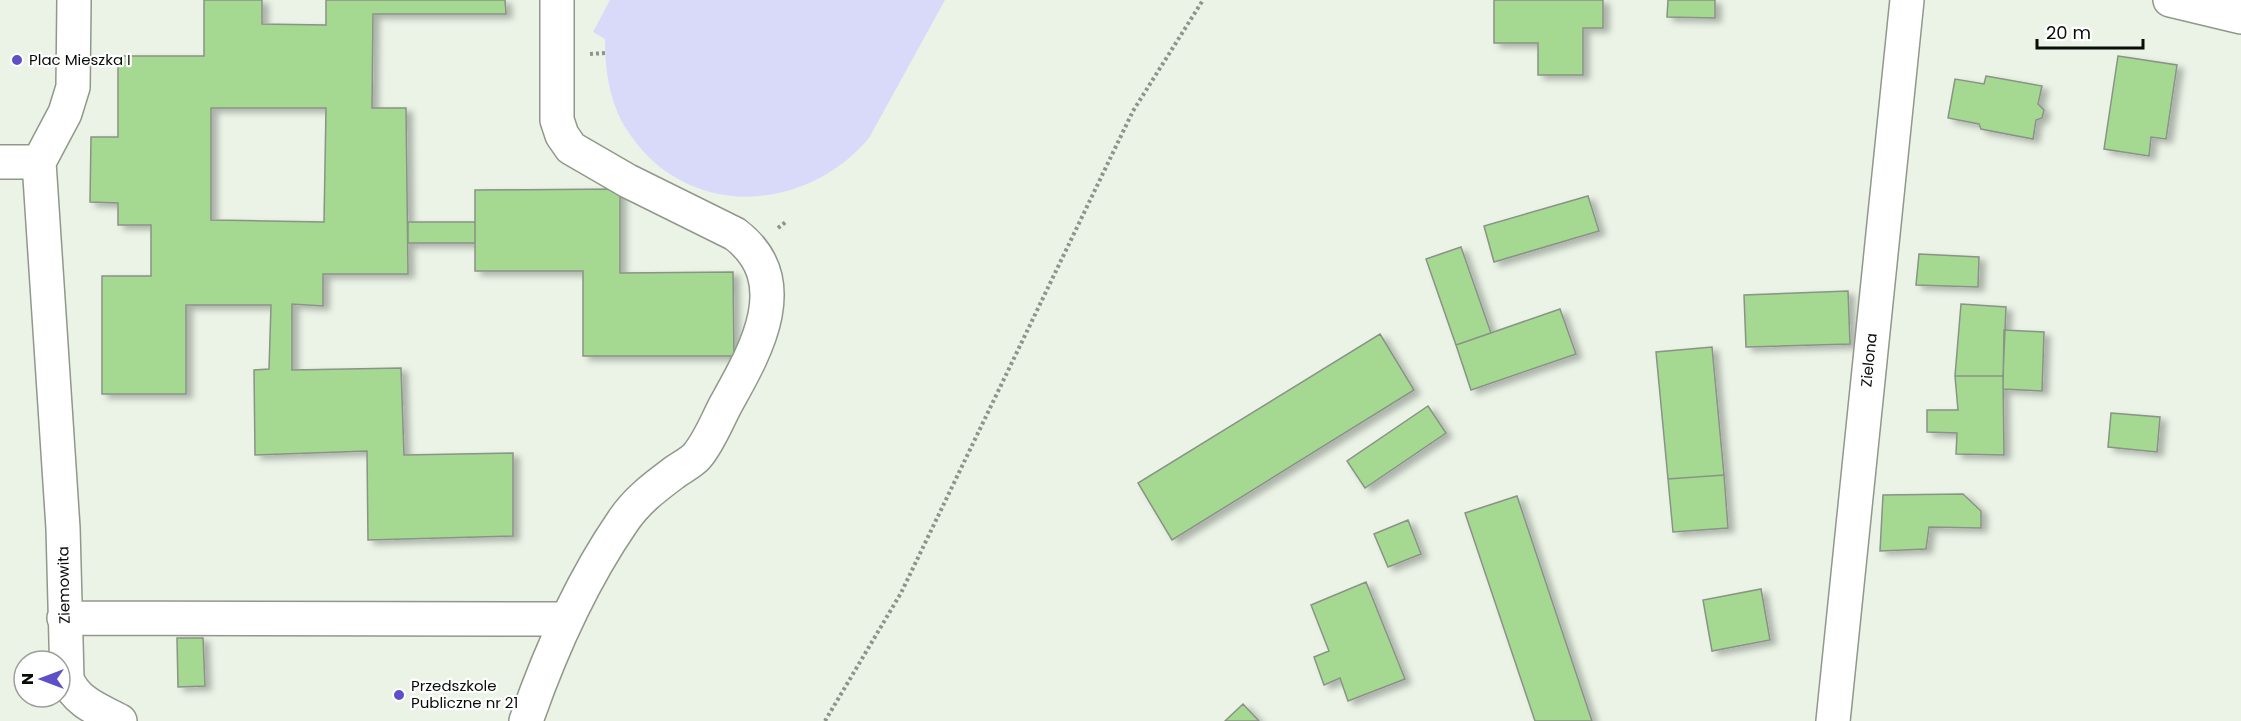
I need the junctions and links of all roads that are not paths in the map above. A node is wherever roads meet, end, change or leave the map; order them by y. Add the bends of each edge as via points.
1 (74, 0) edge
2 (556, 0) edge
3 (1907, 0) edge
4 (2170, 0) edge
5 (2241, 17) edge
6 (0, 162) edge
7 (39, 162) junction
8 (64, 618) junction
9 (567, 619) junction
10 (120, 721) edge
11 (526, 721) edge
12 (1833, 721) edge

1 - 7 street via 73,87 65,113
2 - 9 street via 557,120 571,148 735,234 757,255 767,285 766,319 754,355 697,456 642,496 622,521
3 - 12 street, Zielona
4 - 5 street
6 - 7 street
7 - 8 street, Ziemowita via 63,528
8 - 9 street
8 - 10 street, Ziemowita via 67,679 72,692
9 - 11 street

